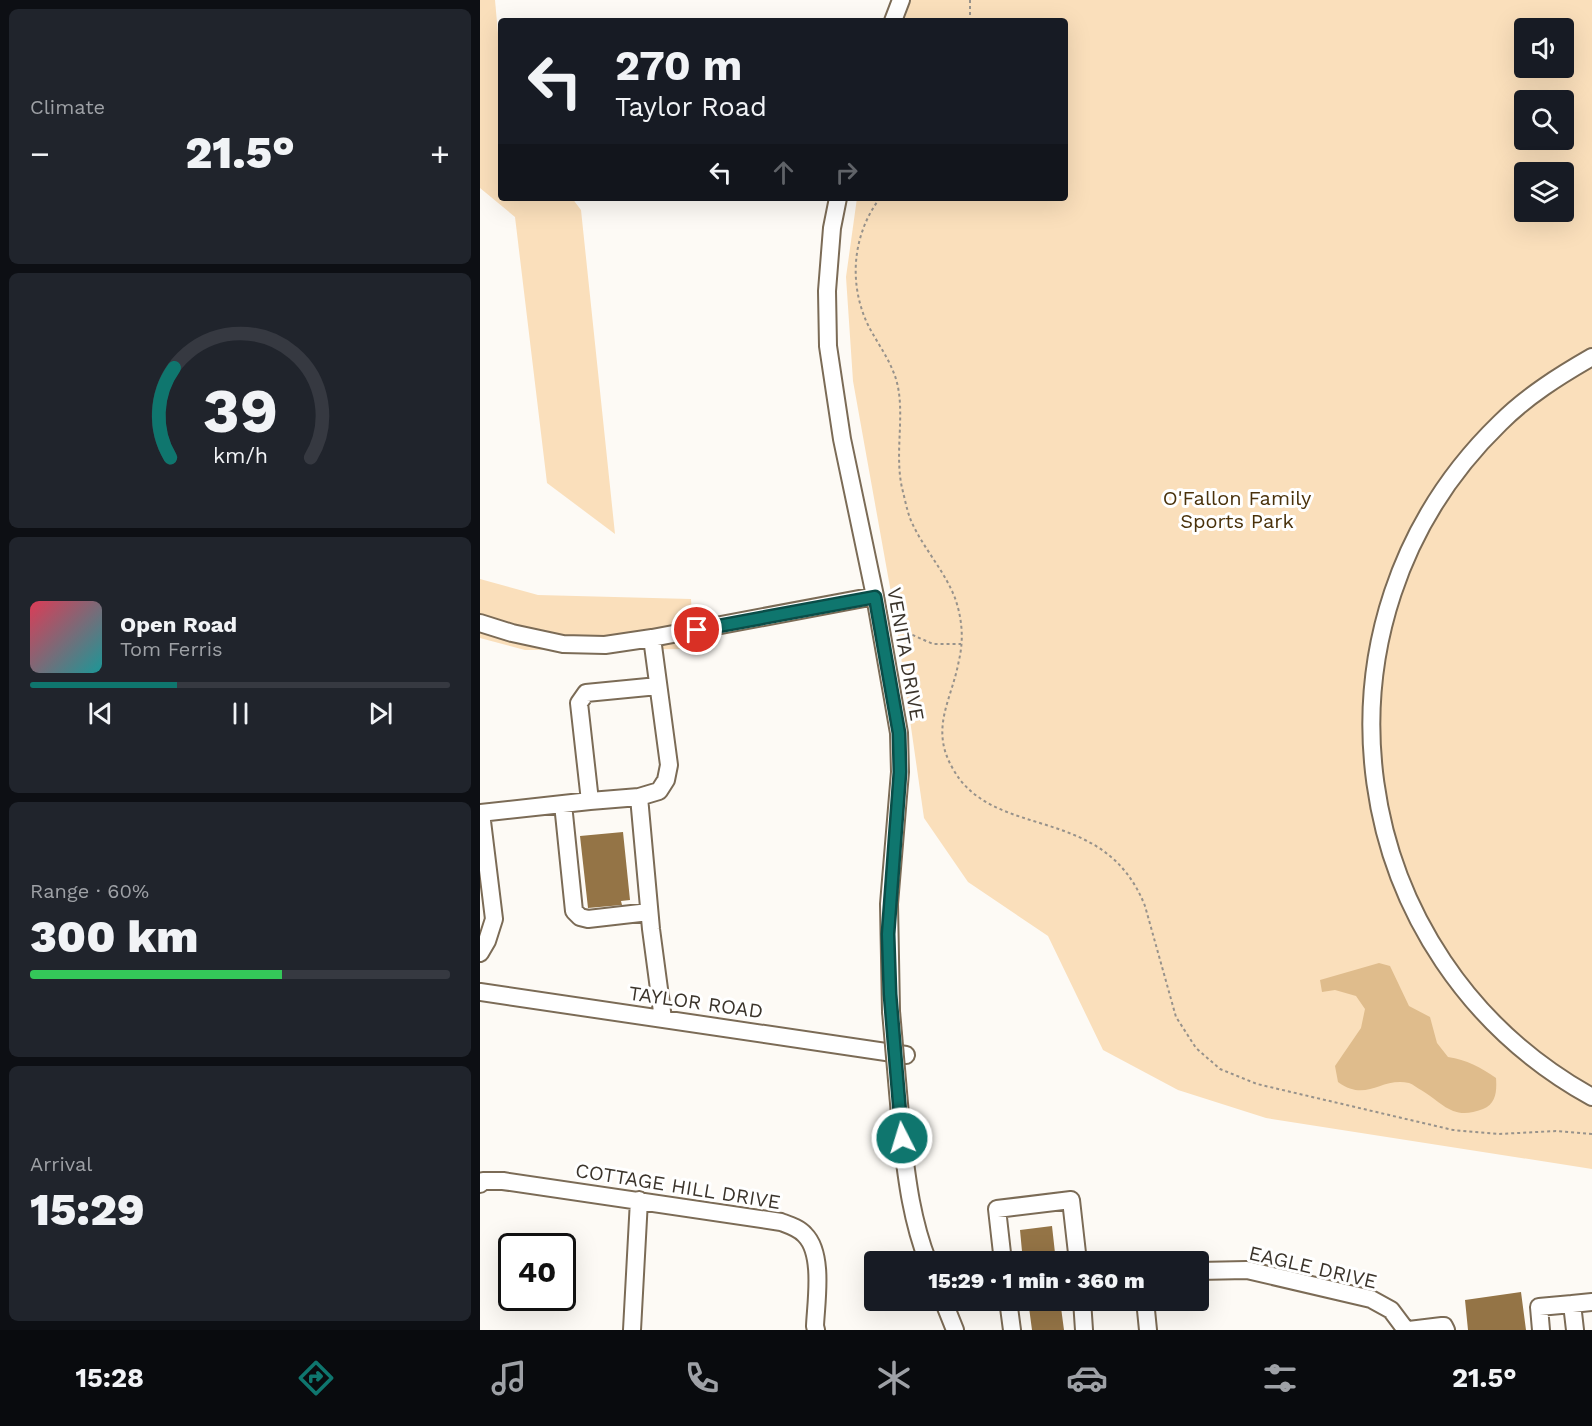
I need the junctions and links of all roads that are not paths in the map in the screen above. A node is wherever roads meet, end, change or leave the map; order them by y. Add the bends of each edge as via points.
1 (901, 0) edge
2 (894, 18) edge
3 (837, 201) edge
4 (1592, 357) edge
5 (875, 597) junction
6 (480, 623) edge
7 (652, 639) junction
8 (658, 686) junction
9 (639, 797) junction
10 (590, 801) junction
11 (563, 804) junction
12 (480, 813) edge
13 (649, 912) junction
14 (480, 953) edge
15 (480, 992) edge
16 (663, 1019) junction
17 (906, 1055) dead end
18 (1592, 1096) edge
19 (480, 1184) edge
20 (639, 1200) junction
21 (924, 1251) edge
22 (1002, 1251) edge
23 (1077, 1251) edge
24 (1209, 1271) edge
25 (1592, 1302) edge
26 (1572, 1304) junction
27 (947, 1311) edge
28 (1009, 1311) edge
29 (1083, 1311) edge
30 (1146, 1311) edge
31 (632, 1330) edge
32 (816, 1330) edge
33 (955, 1330) edge
34 (1012, 1330) edge
35 (1084, 1330) edge
36 (1148, 1330) edge
37 (1407, 1330) edge
38 (1446, 1330) edge
39 (1541, 1330) edge
40 (1575, 1330) edge

1 - 2 street
3 - 5 street, VENITA DRIVE via 827,291 828,346 842,439
4 - 18 street via 1532,395 1500,422 1459,468 1424,521 1408,551 1384,621 1376,658 1371,729 1376,787 1389,848 1411,908 1428,939 1469,997 1492,1021 1545,1067
5 - 7 street
5 - 21 street, VENITA DRIVE, bridge via 899,733 900,772 889,914 891,1011 912,1212
6 - 7 street via 563,644 605,645
7 - 8 street
8 - 9 street via 669,765 659,791
8 - 10 street via 586,693 582,697 579,703
9 - 10 street
9 - 13 street
10 - 11 street
11 - 12 street
11 - 13 street via 574,911 588,919
12 - 14 street via 494,919
13 - 16 street
15 - 16 street, TAYLOR ROAD
16 - 17 street, TAYLOR ROAD
19 - 20 street, COTTAGE HILL DRIVE via 503,1181
20 - 31 street
20 - 32 street, COTTAGE HILL DRIVE via 781,1222 806,1235 816,1260
22 - 23 street via 997,1209 1071,1200
24 - 37 street, EAGLE DRIVE via 1247,1270 1371,1299 1391,1310
25 - 26 street
26 - 39 street via 1539,1307
26 - 40 street
27 - 33 street
28 - 34 street
29 - 35 street
30 - 36 street
37 - 38 street via 1442,1326

